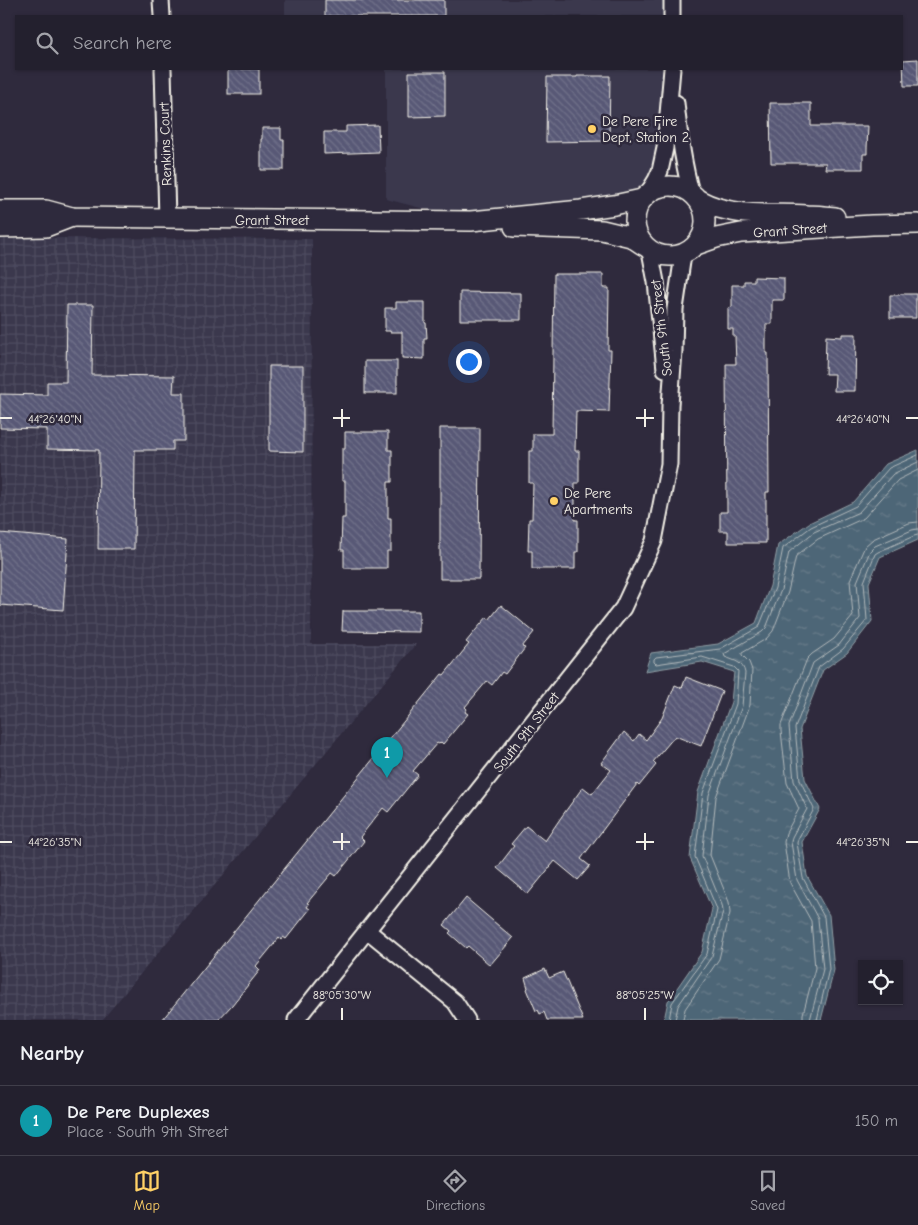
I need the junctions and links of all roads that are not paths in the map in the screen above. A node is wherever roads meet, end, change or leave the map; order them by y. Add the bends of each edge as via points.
1 (161, 0) edge
2 (672, 0) edge
3 (162, 15) edge
4 (672, 15) edge
5 (163, 70) edge
6 (672, 70) edge
7 (645, 196) junction
8 (695, 196) junction
9 (0, 210) edge
10 (72, 217) junction
11 (167, 219) junction
12 (471, 221) junction
13 (886, 224) junction
14 (918, 224) edge
15 (0, 228) edge
16 (647, 248) junction
17 (690, 250) junction
18 (670, 405) junction
19 (368, 931) junction
20 (296, 1020) edge
21 (467, 1020) edge

1 - 3 street
2 - 4 street
5 - 11 street, Renkins Court
6 - 7 street via 665,148 660,171
6 - 8 street via 685,171
7 - 8 street, Grant Street via 659,187 671,186
7 - 12 street, Grant Street via 581,210
7 - 16 street via 637,207 635,227
8 - 13 street, Grant Street via 719,209 746,214 808,215
8 - 17 street via 703,207 706,224 703,236
9 - 10 street, Grant Street via 46,210
10 - 11 street, Grant Street
10 - 15 street, Grant Street via 46,226
11 - 12 street, Grant Street
12 - 16 street, Grant Street via 602,230 631,237
13 - 14 street, Grant Street
13 - 17 street, Grant Street via 741,233 716,238
16 - 17 street, Grant Street via 661,256 672,257
16 - 18 street, South 9th Street via 656,282
17 - 18 street, South 9th Street via 675,308
18 - 19 street, South 9th Street via 669,464 654,541 624,608
19 - 20 street, South 9th Street
19 - 21 street via 455,1002

